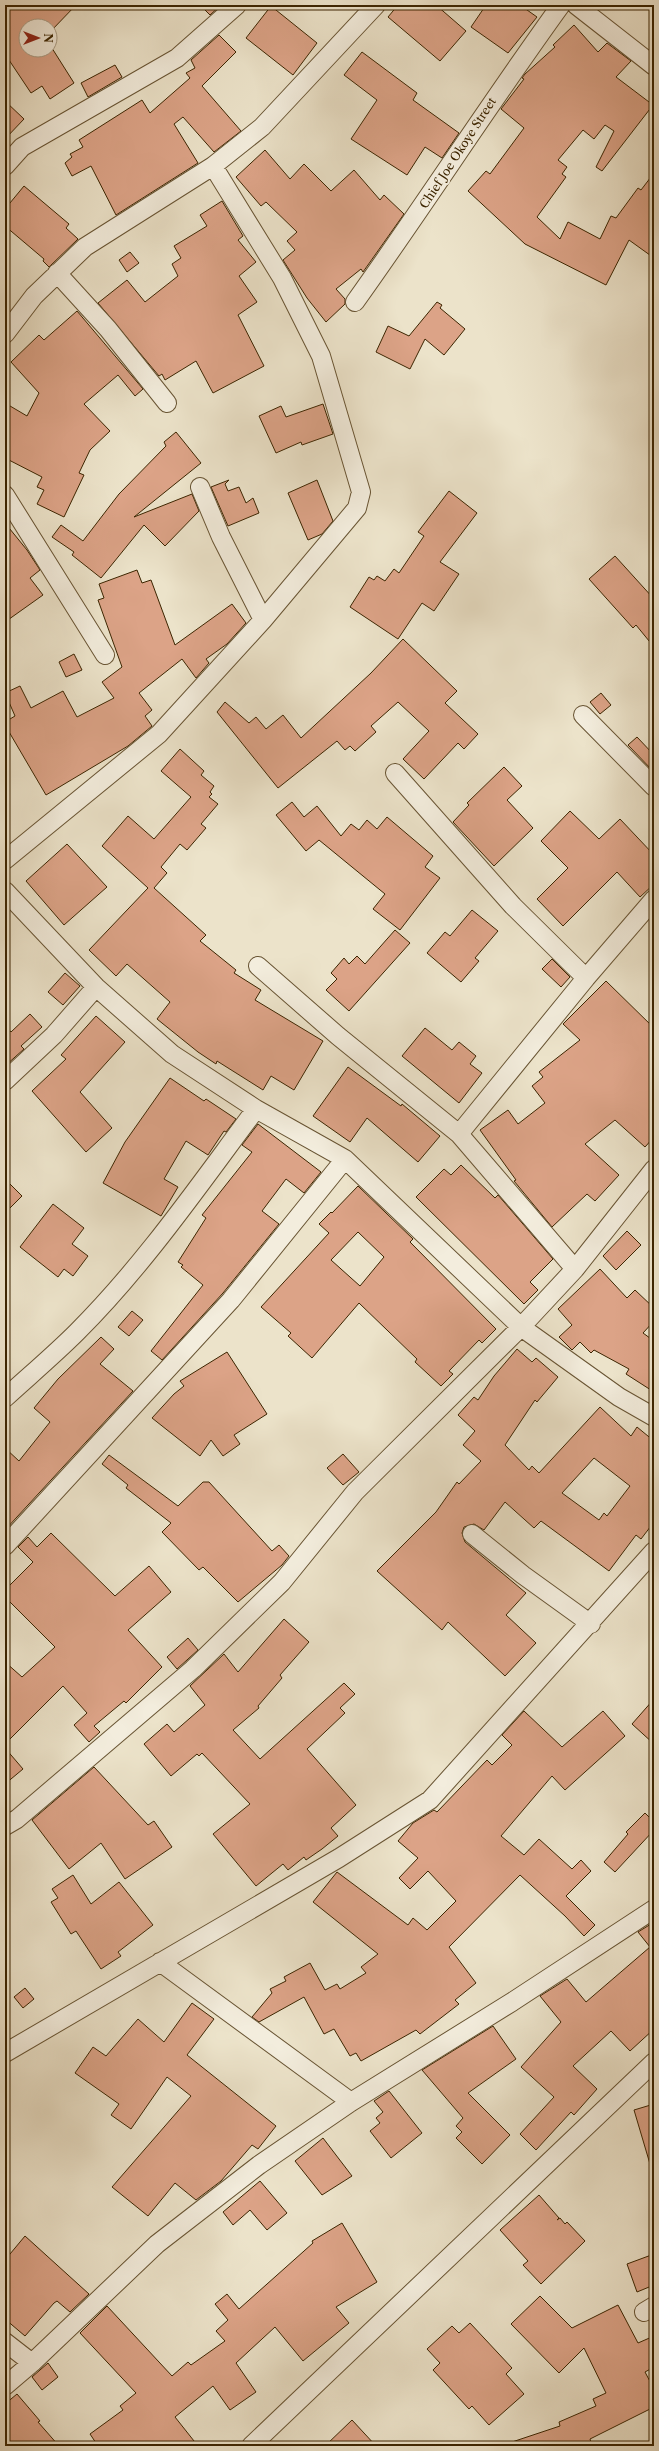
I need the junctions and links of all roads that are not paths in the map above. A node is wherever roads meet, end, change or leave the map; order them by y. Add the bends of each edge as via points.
1 (237, 5) edge
2 (376, 5) edge
3 (561, 5) edge
4 (576, 5) edge
5 (654, 66) edge
6 (5, 166) edge
7 (213, 166) junction
8 (57, 273) junction
9 (355, 302) dead end
10 (5, 334) edge
11 (167, 403) dead end
12 (200, 487) dead end
13 (5, 494) edge
14 (263, 620) junction
15 (105, 655) dead end
16 (583, 715) dead end
17 (395, 773) dead end
18 (654, 787) edge
19 (5, 860) edge
20 (5, 891) edge
21 (654, 899) edge
22 (258, 966) dead end
23 (586, 978) junction
24 (96, 987) junction
25 (5, 1081) edge
26 (256, 1109) junction
27 (459, 1134) junction
28 (345, 1159) junction
29 (654, 1169) edge
30 (575, 1269) junction
31 (521, 1327) junction
32 (5, 1398) edge
33 (654, 1417) edge
34 (472, 1534) dead end
35 (5, 1546) edge
36 (654, 1551) edge
37 (591, 1624) junction
38 (5, 1826) edge
39 (654, 1909) edge
40 (160, 1962) junction
41 (5, 2052) edge
42 (654, 2062) edge
43 (351, 2102) junction
44 (5, 2342) edge
45 (32, 2363) junction
46 (5, 2386) edge
47 (251, 2446) edge

1 - 6 street via 177,58 22,147
2 - 7 street via 262,127
3 - 9 street, Chief Joe Okoye Street via 509,76 418,214
4 - 5 street
7 - 8 street via 85,247
7 - 14 street via 282,278 321,356 362,492 357,508
8 - 10 street via 34,296
8 - 11 street via 108,329
12 - 14 street via 220,537
13 - 15 street
14 - 19 street via 159,734
16 - 18 street
17 - 23 street via 513,906
20 - 24 street
21 - 23 street
22 - 27 street via 338,1036
23 - 27 street
24 - 25 street via 54,1035
24 - 26 street via 172,1054
26 - 28 street
26 - 32 street via 178,1216 119,1285 77,1332
27 - 30 street
28 - 31 street
28 - 35 street via 231,1300
29 - 30 street
30 - 31 street
31 - 33 street via 620,1397
31 - 38 street via 355,1492 282,1582 193,1669 17,1819
34 - 37 street
36 - 37 street
37 - 40 street via 430,1800 339,1858
39 - 43 street via 512,2002
40 - 41 street
40 - 43 street
42 - 47 street
43 - 45 street via 258,2165 156,2244
44 - 45 street
45 - 46 street

